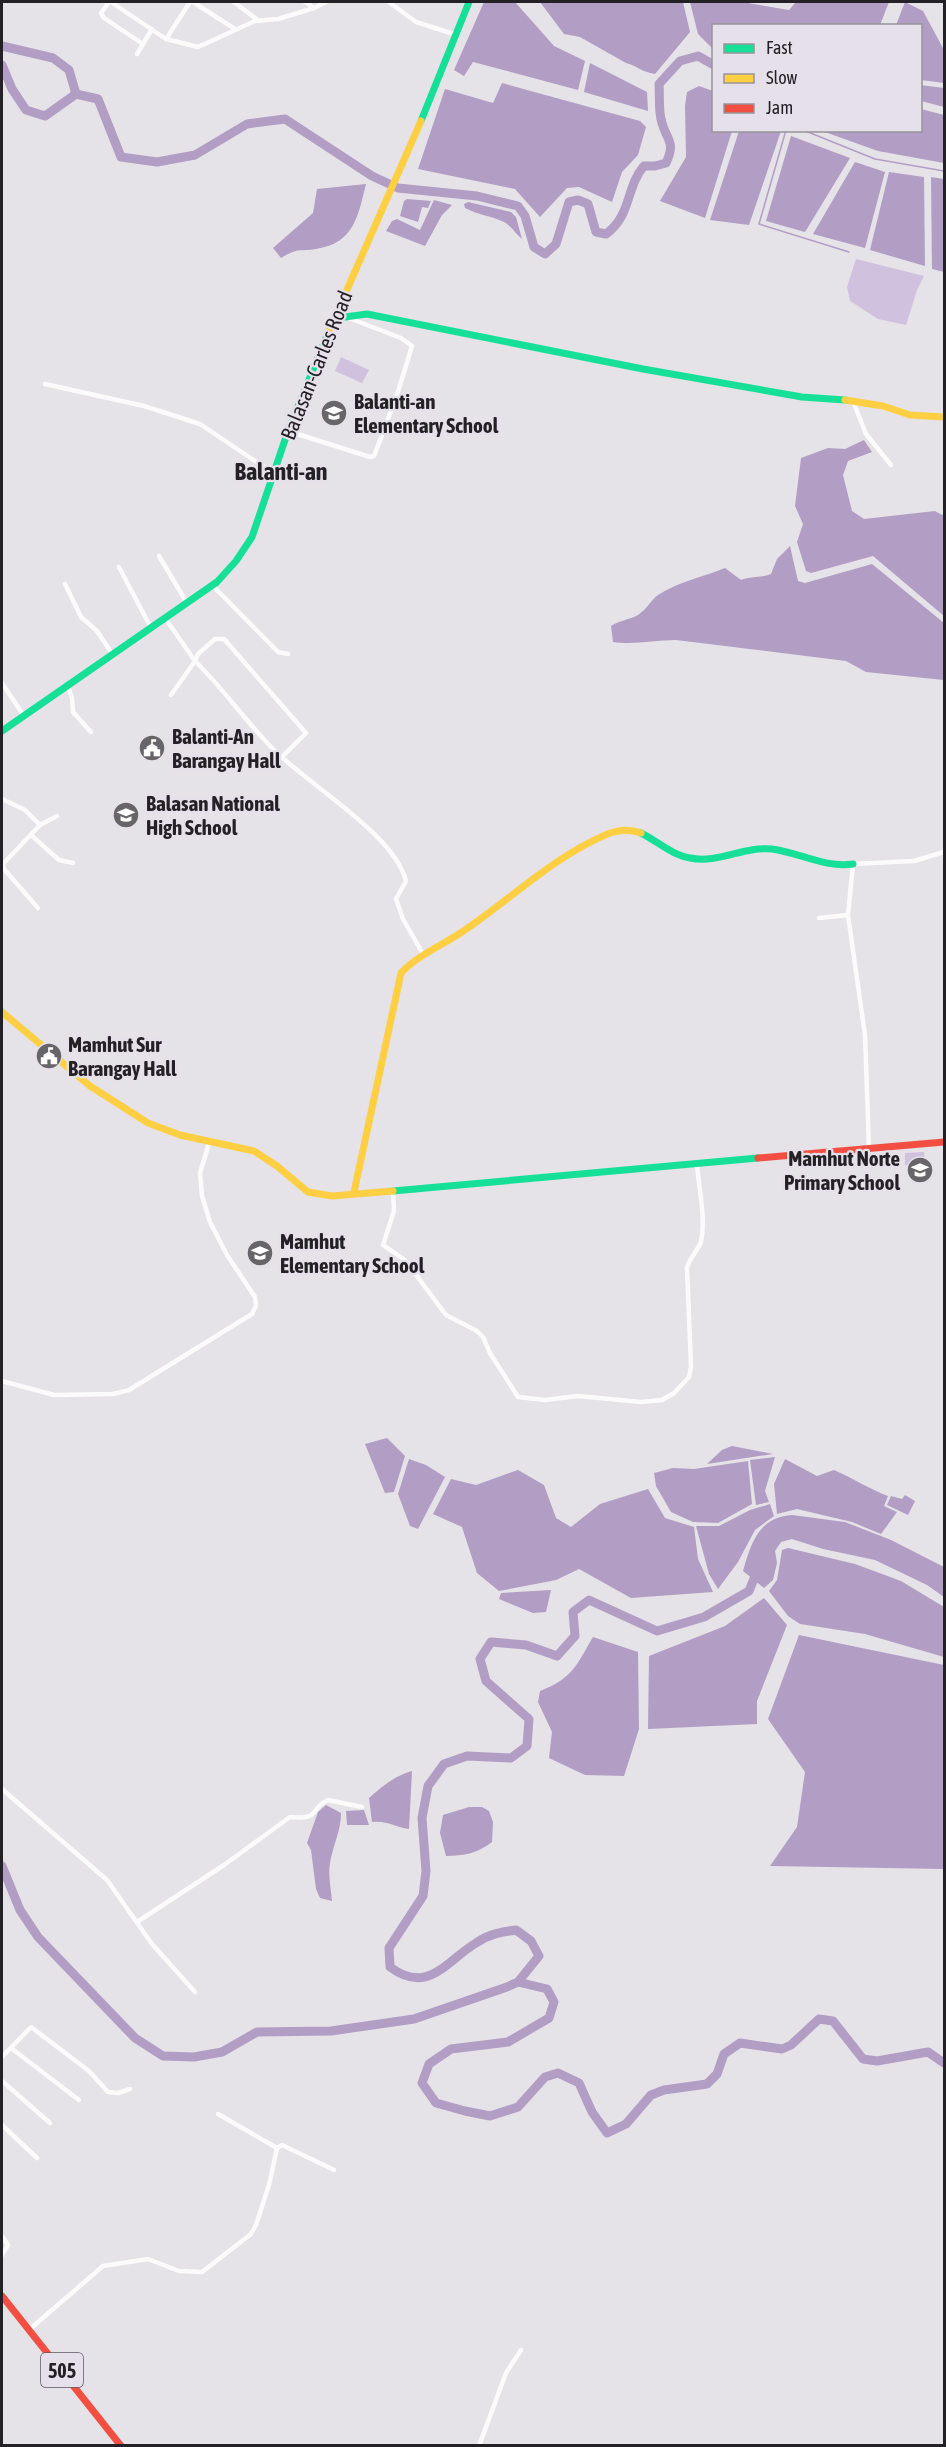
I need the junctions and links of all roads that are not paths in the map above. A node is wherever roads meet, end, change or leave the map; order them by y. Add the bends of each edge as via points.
1 (110, 2) edge
2 (192, 2) edge
3 (233, 2) edge
4 (305, 2) edge
5 (326, 2) edge
6 (389, 2) edge
7 (470, 2) edge
8 (314, 8) junction
9 (259, 21) junction
10 (152, 29) junction
11 (235, 29) junction
12 (457, 35) junction
13 (166, 39) junction
14 (142, 44) junction
15 (137, 54) dead end
16 (336, 314) junction
17 (345, 317) junction
18 (45, 384) dead end
19 (853, 401) junction
20 (945, 417) edge
21 (288, 431) junction
22 (891, 465) dead end
23 (273, 473) junction
24 (159, 556) dead end
25 (119, 567) dead end
26 (65, 584) dead end
27 (212, 585) junction
28 (187, 603) junction
29 (165, 618) junction
30 (151, 628) junction
31 (288, 654) dead end
32 (113, 655) junction
33 (195, 661) junction
34 (2, 683) edge
35 (68, 686) junction
36 (171, 695) dead end
37 (24, 716) junction
38 (2, 731) edge
39 (91, 732) dead end
40 (282, 757) junction
41 (2, 799) edge
42 (57, 816) dead end
43 (40, 825) junction
44 (31, 835) junction
45 (945, 852) edge
46 (2, 863) edge
47 (73, 863) dead end
48 (853, 864) junction
49 (38, 908) dead end
50 (848, 915) junction
51 (819, 918) dead end
52 (423, 954) junction
53 (2, 1012) edge
54 (210, 1140) junction
55 (945, 1142) edge
56 (869, 1149) junction
57 (697, 1165) junction
58 (393, 1189) junction
59 (354, 1192) junction
60 (2, 1381) edge
61 (2, 1789) edge
62 (362, 1807) dead end
63 (137, 1922) junction
64 (195, 1992) dead end
65 (11, 2048) junction
66 (2, 2057) edge
67 (2, 2081) edge
68 (130, 2089) dead end
69 (79, 2100) dead end
70 (218, 2114) dead end
71 (50, 2123) dead end
72 (2, 2125) edge
73 (277, 2148) junction
74 (37, 2158) dead end
75 (334, 2170) dead end
76 (2, 2236) edge
77 (2, 2255) edge
78 (2, 2296) edge
79 (30, 2329) junction
80 (521, 2350) dead end
81 (121, 2445) edge
82 (479, 2445) edge

1 - 10 street
1 - 14 street via 101,14 104,18
2 - 11 street
2 - 13 street
3 - 9 street
4 - 8 street
5 - 8 street
6 - 12 street via 416,22
7 - 12 street, Balasan-Carles Road
8 - 9 street
9 - 11 street
10 - 13 street
10 - 14 street
11 - 13 street via 198,47
12 - 16 street, Balasan-Carles Road
14 - 15 street
16 - 17 street
16 - 21 street, Balasan-Carles Road
17 - 19 street via 367,314 643,369 801,397
17 - 21 street via 412,346 374,456
18 - 23 street via 144,406 200,424
19 - 20 street via 910,416
19 - 22 street via 866,434
21 - 23 street, Balasan-Carles Road
23 - 27 street, Balasan-Carles Road via 252,537 236,561
24 - 28 street
25 - 30 street
26 - 32 street via 81,617 97,631
27 - 28 street, Balasan-Carles Road
27 - 31 street via 278,652
28 - 29 street, Balasan-Carles Road
29 - 30 street, Balasan-Carles Road
29 - 33 street
30 - 32 street, Balasan-Carles Road
32 - 35 street, Balasan-Carles Road
33 - 36 street
33 - 40 street
33 - 40 street via 215,639 224,639 306,733
34 - 37 street
35 - 37 street, Balasan-Carles Road
35 - 39 street via 73,712
37 - 38 street, Balasan-Carles Road
40 - 52 street via 387,846 404,871 406,881 396,899
41 - 43 street via 25,810
42 - 43 street
43 - 44 street
44 - 46 street
44 - 47 street via 59,860
45 - 48 street via 914,861
46 - 49 street
48 - 50 street
48 - 52 street via 832,866 791,852 766,849 692,859 627,829 615,830 553,865 459,934
50 - 51 street
50 - 56 street via 865,1035
52 - 59 street via 401,973
53 - 54 street via 90,1086 126,1110 180,1135
54 - 59 street via 254,1151 308,1192 332,1196
54 - 60 street via 200,1173 202,1196 222,1247 255,1297 252,1314 129,1390 54,1395
55 - 56 street
56 - 57 street
57 - 58 street
57 - 58 street via 703,1220 700,1245 687,1267 689,1377 662,1400 641,1402 594,1396 545,1400 518,1396 477,1331 446,1315 405,1260 383,1245 394,1211
58 - 59 street
61 - 63 street via 107,1880
62 - 63 street via 328,1800 314,1814 290,1817
63 - 64 street
65 - 66 street
65 - 68 street via 31,2027 89,2071 108,2092
65 - 69 street
67 - 71 street
70 - 73 street
72 - 74 street
73 - 75 street via 282,2145
73 - 79 street via 269,2185 251,2234 202,2272 179,2271 148,2259 103,2266
76 - 77 street via 8,2245
78 - 79 street, 505
79 - 81 street, 505
80 - 82 street via 506,2373

